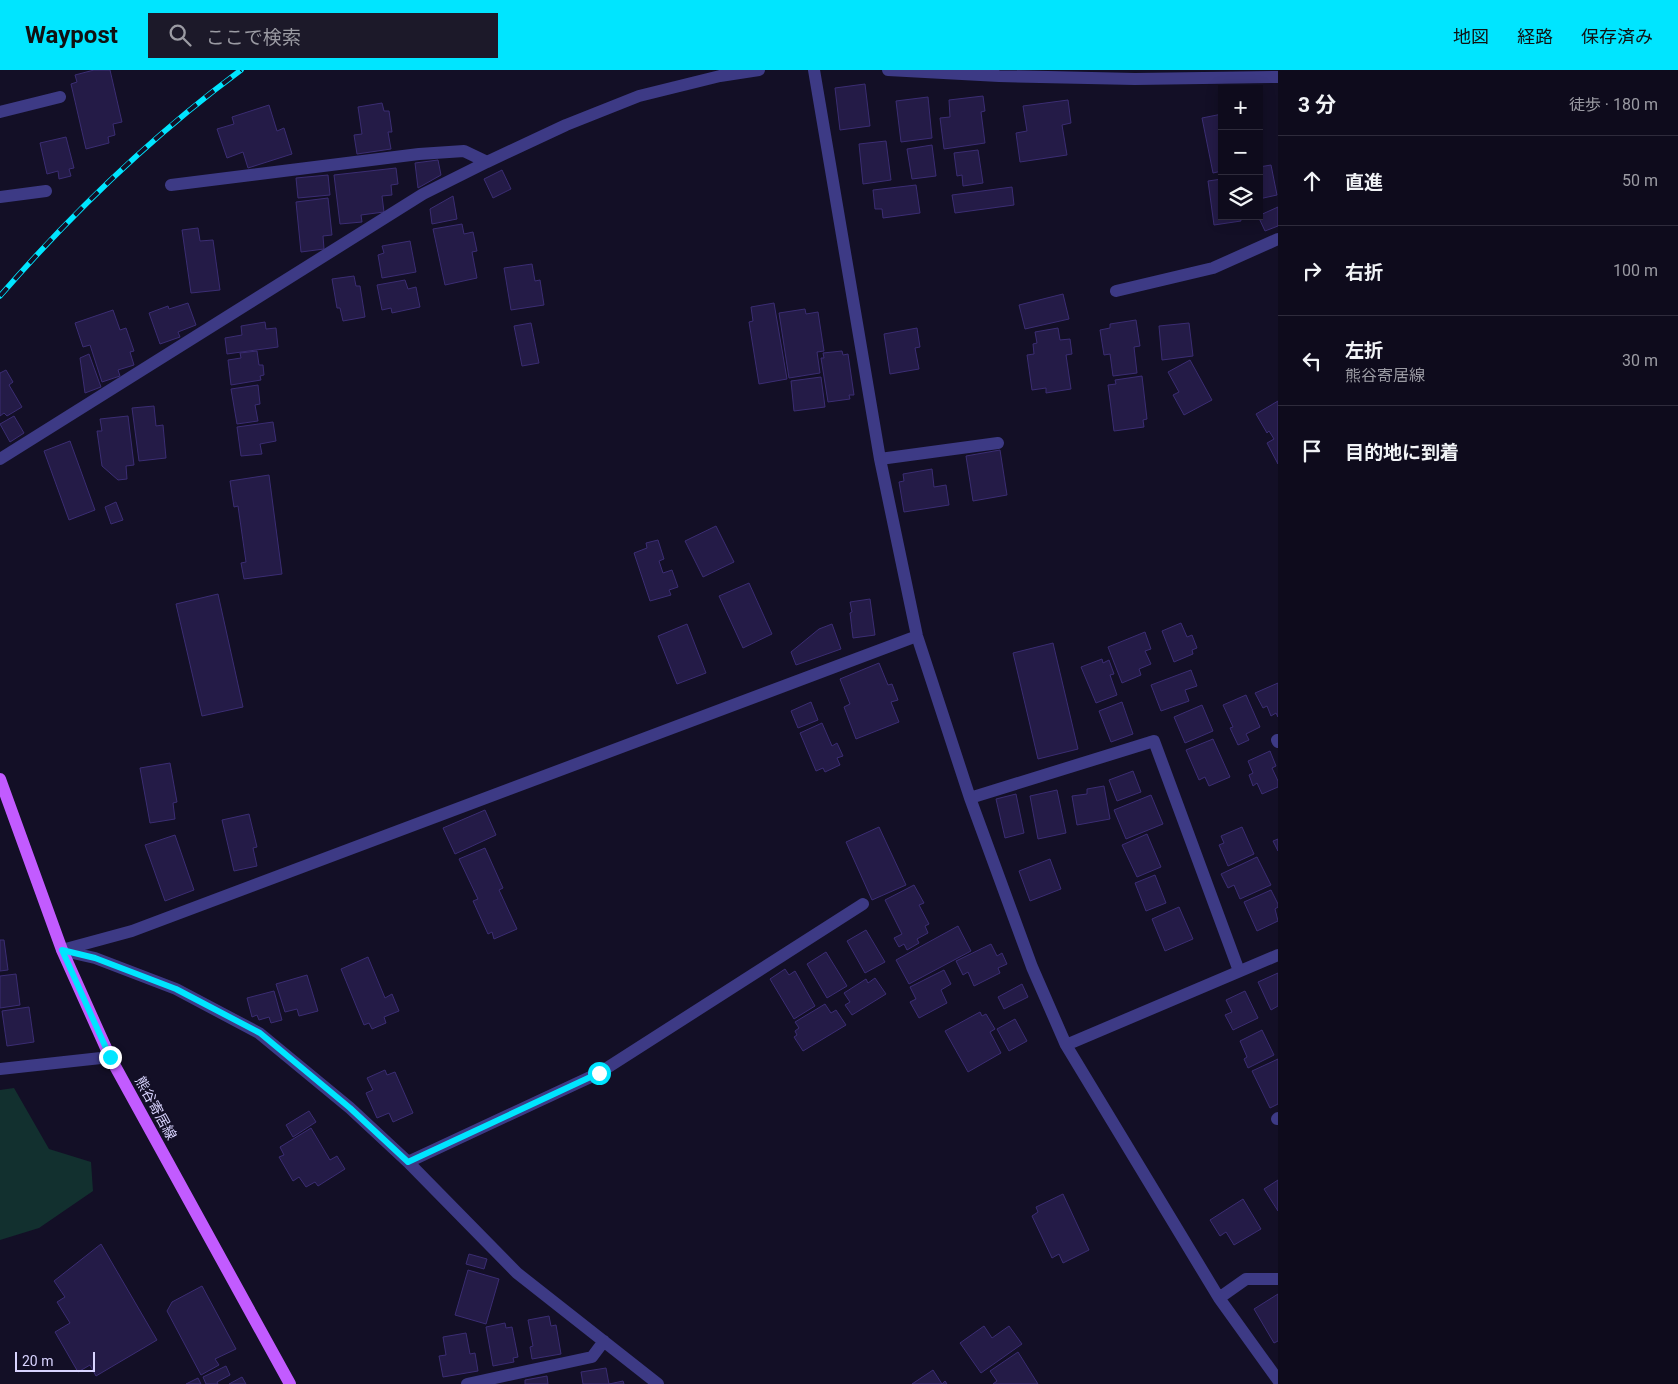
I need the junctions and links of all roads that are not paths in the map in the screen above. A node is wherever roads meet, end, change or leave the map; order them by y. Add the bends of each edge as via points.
1 (759, 70) edge
2 (814, 70) edge
3 (888, 70) edge
4 (1278, 78) edge
5 (60, 97) dead end
6 (0, 112) edge
7 (487, 162) junction
8 (171, 185) dead end
9 (46, 191) dead end
10 (0, 197) edge
11 (1278, 239) edge
12 (1116, 291) dead end
13 (998, 442) dead end
14 (0, 459) edge
15 (880, 459) junction
16 (917, 636) junction
17 (0, 778) edge
18 (970, 798) junction
19 (863, 904) dead end
20 (62, 950) junction
21 (1278, 955) edge
22 (1239, 971) junction
23 (1066, 1045) junction
24 (110, 1057) junction
25 (0, 1069) edge
26 (408, 1162) junction
27 (1278, 1279) edge
28 (1219, 1298) junction
29 (604, 1341) junction
30 (1278, 1380) edge
31 (290, 1384) edge
32 (467, 1384) edge
33 (658, 1384) edge

1 - 7 street via 639,96
2 - 15 street
3 - 4 street via 1134,79
5 - 6 street
7 - 8 street via 464,151 455,151
7 - 14 street via 424,194
9 - 10 street
11 - 12 street via 1213,268
13 - 15 street
15 - 16 street
16 - 18 street
16 - 20 street via 132,931
17 - 20 main road, 熊谷寄居線
18 - 22 street via 1154,741
18 - 23 street via 1032,967
19 - 26 street via 599,1073
20 - 24 main road, 熊谷寄居線
20 - 26 street via 95,958 176,989 260,1033 350,1108
21 - 22 street
22 - 23 street
23 - 28 street
24 - 25 street
24 - 31 main road, 熊谷寄居線
26 - 29 street via 517,1273
27 - 28 street via 1246,1280
28 - 30 street
29 - 32 street via 592,1357
29 - 33 street

